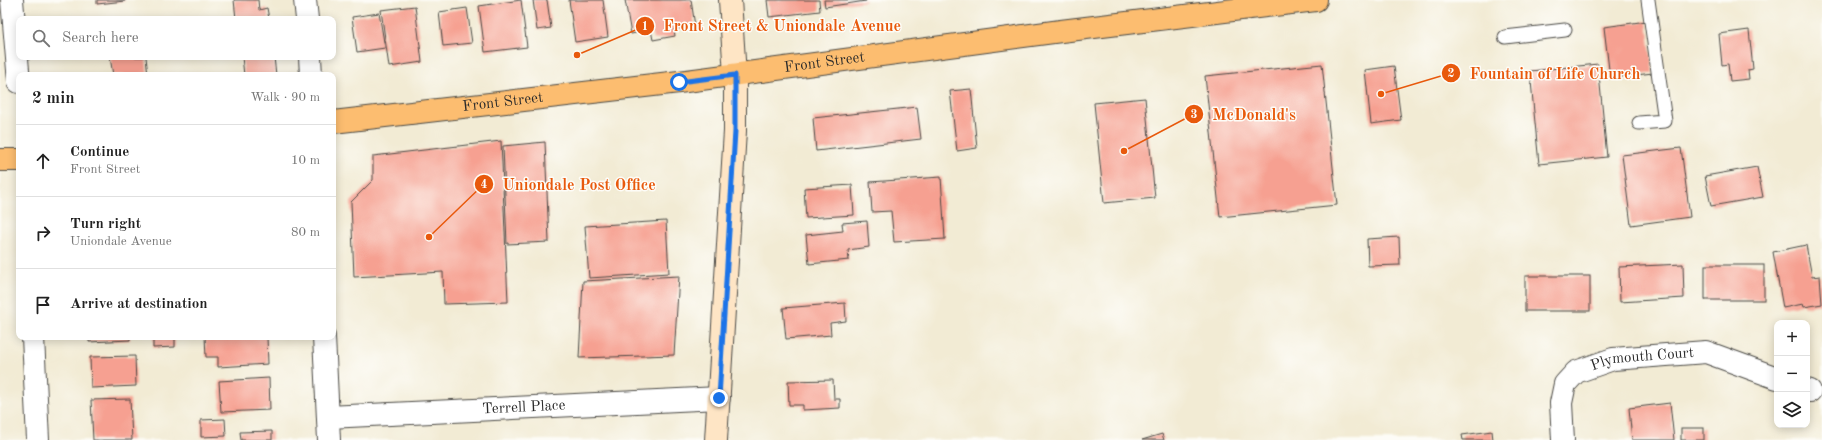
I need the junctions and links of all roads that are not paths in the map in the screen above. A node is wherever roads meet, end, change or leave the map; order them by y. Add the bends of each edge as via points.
1 (12, 0) edge
2 (306, 0) edge
3 (730, 0) edge
4 (1316, 0) edge
5 (1648, 0) edge
6 (307, 16) edge
7 (1565, 30) dead end
8 (1505, 37) dead end
9 (16, 47) edge
10 (17, 60) edge
11 (310, 60) edge
12 (18, 72) edge
13 (311, 72) edge
14 (735, 75) junction
15 (336, 122) edge
16 (1639, 123) dead end
17 (0, 160) edge
18 (16, 160) edge
19 (33, 340) edge
20 (324, 340) edge
21 (1774, 377) edge
22 (719, 398) junction
23 (328, 416) junction
24 (38, 440) edge
25 (329, 440) edge
26 (716, 440) edge
27 (1563, 440) edge

1 - 9 street
2 - 6 street
3 - 14 main road
4 - 14 main road, Front Street
5 - 16 lane via 1665,121
7 - 8 lane
10 - 12 street
11 - 13 street
14 - 15 main road, Front Street
14 - 22 main road via 735,131
17 - 18 main road
19 - 24 street
20 - 23 street
21 - 27 street, Plymouth Court via 1706,352 1613,359 1576,372 1565,384 1561,403
22 - 23 street, Terrell Place
22 - 26 main road
23 - 25 street

